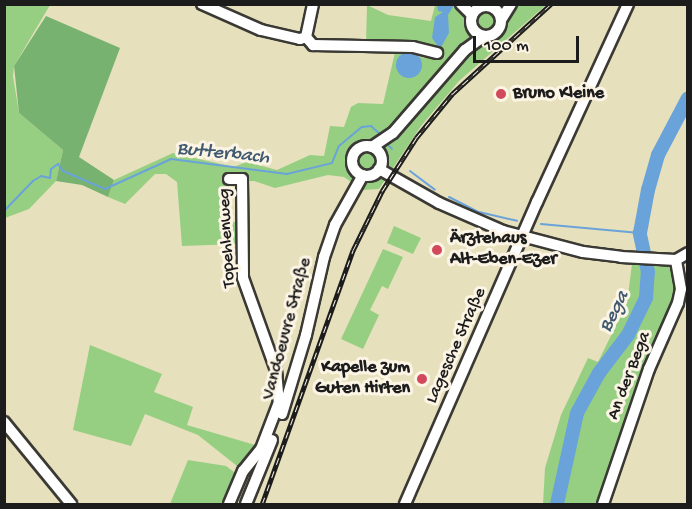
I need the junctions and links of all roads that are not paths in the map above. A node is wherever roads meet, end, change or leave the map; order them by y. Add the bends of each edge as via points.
1 (202, 4) edge
2 (313, 4) edge
3 (461, 4) edge
4 (510, 4) edge
5 (628, 4) edge
6 (493, 8) junction
7 (474, 9) edge
8 (501, 20) junction
9 (473, 29) junction
10 (484, 36) junction
11 (306, 37) junction
12 (465, 50) junction
13 (437, 53) dead end
14 (393, 133) junction
15 (372, 147) junction
16 (381, 156) junction
17 (353, 167) junction
18 (379, 169) junction
19 (363, 175) junction
20 (229, 179) dead end
21 (349, 196) junction
22 (522, 236) junction
23 (687, 253) edge
24 (676, 260) junction
25 (4, 422) edge
26 (71, 504) edge
27 (230, 504) edge
28 (246, 504) edge
29 (405, 504) edge
30 (603, 504) edge

1 - 11 street via 261,30
2 - 11 street
3 - 7 street
4 - 6 street
4 - 8 street
5 - 22 street, Lagesche Straße
6 - 7 street
6 - 8 street
7 - 9 street
8 - 10 street via 496,32
9 - 10 street
9 - 12 street
10 - 12 street
11 - 13 street via 313,45 413,47
12 - 14 street
14 - 15 street
14 - 16 street
15 - 16 street
15 - 17 street via 356,151
16 - 18 street
17 - 19 street
17 - 21 street, Vandoeuvre Straße
18 - 19 street
18 - 22 street via 478,223
19 - 21 street, Vandoeuvre Straße
20 - 27 street, Topehlenweg via 242,179 243,278 276,370 279,402 261,449 243,471
21 - 28 street, Vandoeuvre Straße via 324,257 295,377
22 - 24 street via 582,252
22 - 29 street, Lagesche Straße
23 - 24 street
24 - 30 street, An der Bega via 681,289 678,303 648,369
25 - 26 street

